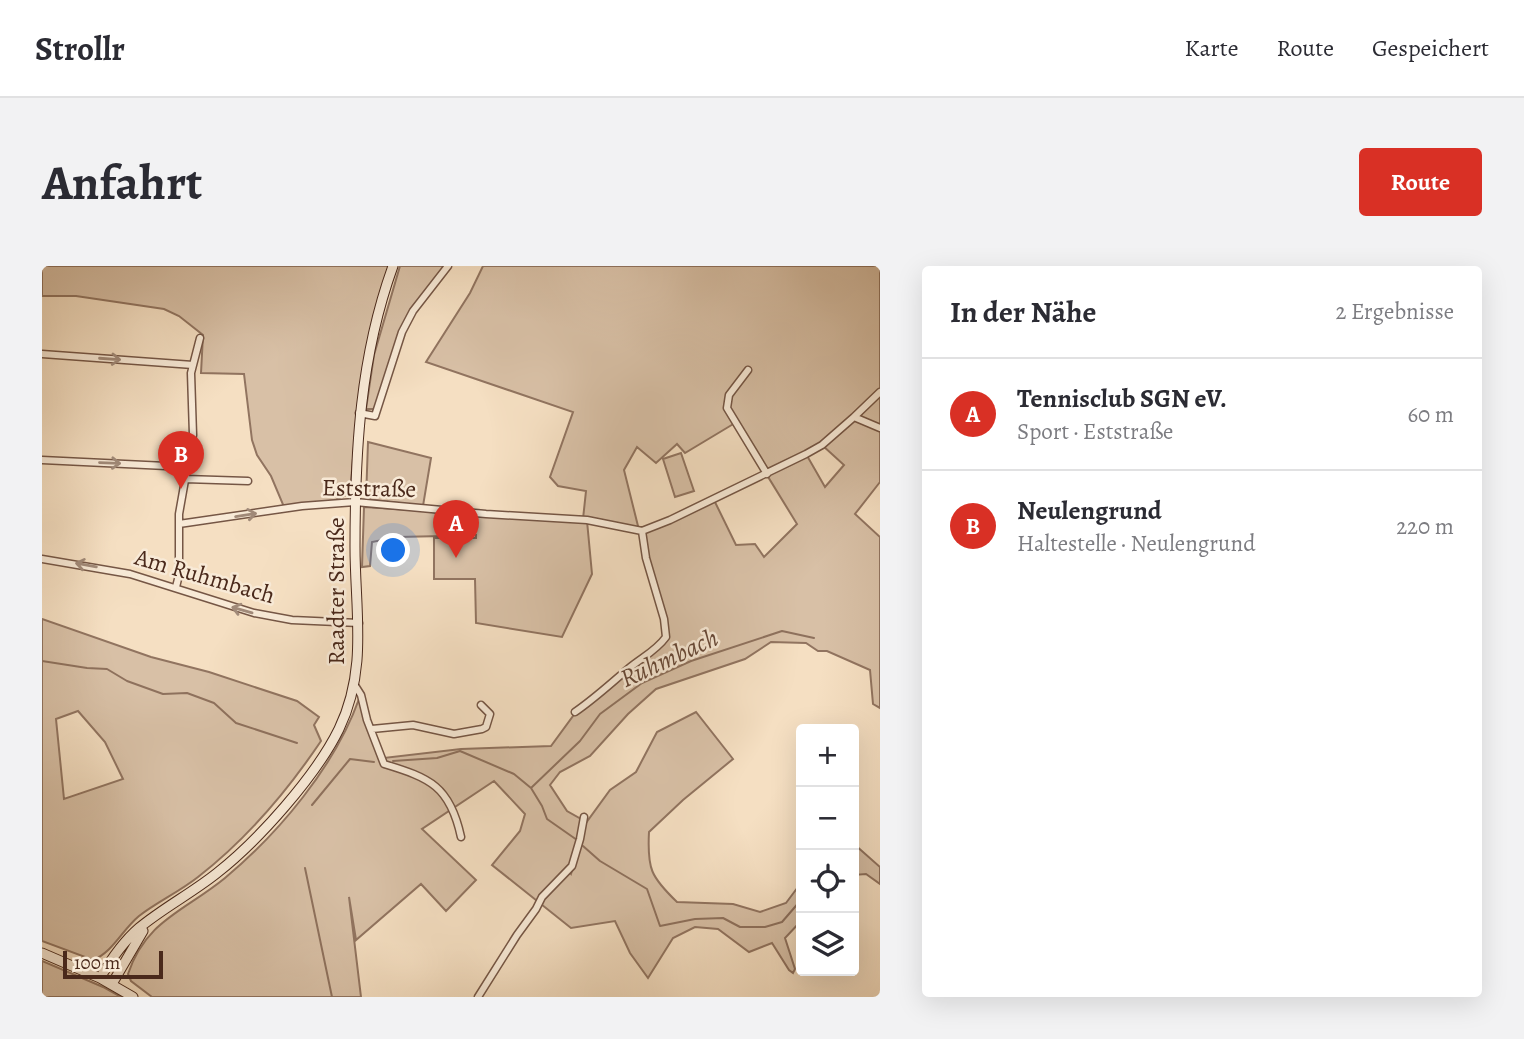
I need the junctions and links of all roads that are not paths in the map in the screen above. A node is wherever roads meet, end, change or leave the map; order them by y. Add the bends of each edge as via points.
1 (393, 266) edge
2 (448, 266) edge
3 (200, 338) dead end
4 (42, 354) edge
5 (193, 365) junction
6 (748, 370) dead end
7 (880, 392) edge
8 (359, 413) junction
9 (854, 417) junction
10 (880, 428) edge
11 (42, 460) edge
12 (187, 467) junction
13 (767, 474) junction
14 (185, 479) junction
15 (248, 481) dead end
16 (355, 502) junction
17 (178, 524) junction
18 (642, 531) junction
19 (42, 559) edge
20 (176, 587) junction
21 (359, 623) junction
22 (354, 684) junction
23 (481, 705) dead end
24 (575, 712) dead end
25 (372, 729) junction
26 (584, 817) dead end
27 (461, 836) dead end
28 (150, 921) junction
29 (42, 953) edge
30 (100, 978) junction
31 (111, 984) junction
32 (133, 997) edge
33 (478, 997) edge

1 - 8 main road, Raadter Straße via 371,340
2 - 8 street via 402,332 375,416
3 - 5 street
4 -> 5 street
5 - 12 street via 194,435
6 - 13 street via 727,408
7 - 9 street
8 - 16 main road, Raadter Straße
9 - 10 street
9 - 13 street via 822,444
11 -> 12 street
12 - 14 street
13 - 18 street
14 - 15 street
14 - 17 street
17 -> 16 street, Eststraße
16 - 18 street, Eststraße via 587,520
16 - 21 main road, Raadter Straße
17 - 20 street
18 - 24 street via 666,637
20 -> 19 street, Am Ruhmbach via 119,571
21 -> 20 street, Am Ruhmbach via 254,613
21 - 22 main road, Raadter Straße
22 - 25 street
22 - 28 main road, Raadter Straße via 328,747 274,818 217,873
23 - 25 street via 490,715 482,729 454,734 413,726
25 - 27 street via 384,764 412,772 445,795
26 - 33 street via 572,866 542,897
28 - 30 main road, Raadter Straße via 138,929
28 - 31 main road, Raadter Straße
29 - 30 main road
30 - 31 main road
31 - 32 main road

